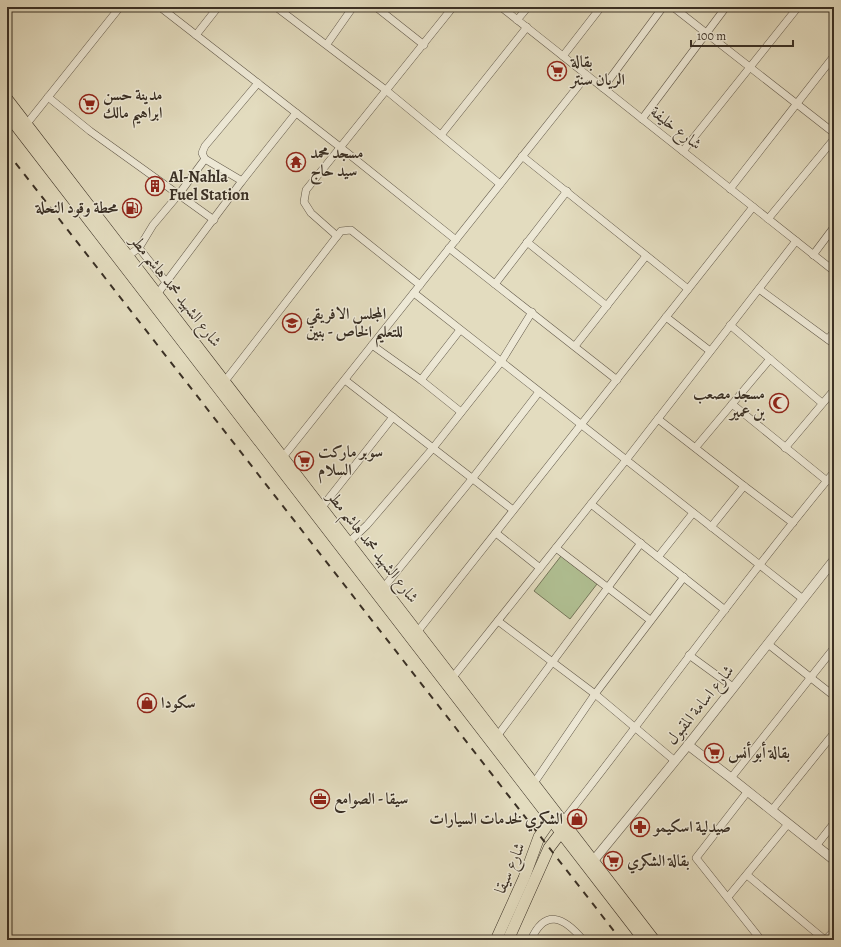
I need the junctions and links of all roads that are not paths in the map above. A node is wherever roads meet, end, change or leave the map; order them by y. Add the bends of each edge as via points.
1 (120, 7) edge
2 (160, 7) edge
3 (218, 7) edge
4 (276, 7) edge
5 (353, 7) edge
6 (376, 7) edge
7 (453, 7) edge
8 (501, 7) edge
9 (528, 7) edge
10 (601, 7) edge
11 (663, 7) edge
12 (673, 7) edge
13 (726, 7) edge
14 (798, 7) edge
15 (517, 20) junction
16 (526, 27) junction
17 (707, 32) junction
18 (196, 35) junction
19 (327, 44) junction
20 (424, 45) junction
21 (562, 56) junction
22 (834, 56) edge
23 (750, 67) junction
24 (586, 75) junction
25 (258, 83) junction
26 (603, 88) junction
27 (387, 91) junction
28 (48, 97) junction
29 (7, 99) edge
30 (797, 103) junction
31 (296, 113) junction
32 (7, 114) edge
33 (642, 119) junction
34 (23, 127) junction
35 (834, 133) edge
36 (441, 135) junction
37 (834, 139) edge
38 (340, 147) junction
39 (682, 151) junction
40 (522, 156) junction
41 (205, 159) junction
42 (242, 181) junction
43 (500, 184) junction
44 (730, 189) junction
45 (567, 191) junction
46 (179, 194) junction
47 (753, 207) junction
48 (768, 219) junction
49 (214, 220) junction
50 (834, 227) edge
51 (337, 236) junction
52 (456, 240) junction
53 (796, 241) junction
54 (527, 242) junction
55 (139, 248) junction
56 (449, 248) junction
57 (813, 255) junction
58 (646, 256) junction
59 (125, 258) junction
60 (834, 271) edge
61 (166, 282) junction
62 (495, 284) junction
63 (420, 285) junction
64 (688, 289) junction
65 (759, 289) junction
66 (158, 293) junction
67 (414, 293) junction
68 (607, 306) junction
69 (532, 312) junction
70 (666, 317) junction
71 (730, 325) junction
72 (460, 330) junction
73 (834, 332) edge
74 (831, 341) edge
75 (372, 345) junction
76 (575, 346) junction
77 (710, 352) junction
78 (770, 359) junction
79 (501, 362) junction
80 (345, 380) junction
81 (421, 380) junction
82 (617, 380) junction
83 (225, 381) junction
84 (834, 390) edge
85 (539, 392) junction
86 (822, 403) junction
87 (732, 404) junction
88 (461, 412) junction
89 (393, 417) junction
90 (658, 419) junction
91 (581, 425) junction
92 (696, 447) junction
93 (433, 448) junction
94 (785, 448) junction
95 (284, 457) junction
96 (626, 460) junction
97 (834, 472) edge
98 (472, 479) junction
99 (826, 481) junction
100 (744, 486) junction
101 (591, 504) junction
102 (322, 507) junction
103 (514, 510) junction
104 (693, 513) junction
105 (794, 523) junction
106 (711, 527) junction
107 (496, 533) junction
108 (349, 542) junction
109 (641, 543) junction
110 (556, 548) junction
111 (658, 557) junction
112 (834, 560) edge
113 (760, 566) junction
114 (540, 568) junction
115 (684, 577) junction
116 (384, 587) junction
117 (607, 587) junction
118 (803, 599) junction
119 (725, 610) junction
120 (498, 620) junction
121 (650, 620) junction
122 (418, 631) junction
123 (768, 644) junction
124 (834, 648) edge
125 (689, 655) junction
126 (551, 662) junction
127 (453, 677) junction
128 (810, 678) junction
129 (734, 687) junction
130 (594, 694) junction
131 (834, 696) edge
132 (636, 728) junction
133 (834, 733) edge
134 (498, 735) junction
135 (688, 745) junction
136 (675, 761) junction
137 (731, 778) junction
138 (534, 783) junction
139 (748, 791) junction
140 (772, 810) junction
141 (554, 815) junction
142 (834, 823) edge
143 (788, 824) junction
144 (564, 826) junction
145 (816, 846) junction
146 (834, 860) edge
147 (590, 863) junction
148 (747, 875) junction
149 (728, 897) junction
150 (834, 931) edge
151 (496, 940) edge
152 (508, 940) edge
153 (530, 940) edge
154 (583, 940) edge
155 (644, 940) edge
156 (654, 940) edge
157 (761, 940) edge
158 (825, 940) edge

1 - 28 street
2 - 18 street
3 - 18 street
4 - 19 street
5 - 19 street
6 - 20 street
7 - 20 street
8 - 15 street, شارع خليفة
9 - 15 street
10 - 21 street
11 - 26 street
12 - 17 street
13 - 17 street
14 - 23 street
15 - 16 street, شارع خليفة
16 - 21 street, شارع خليفة
16 - 36 street
17 - 23 street
17 - 33 street
18 - 25 street
19 - 27 street
20 - 27 street
21 - 24 street, شارع خليفة
22 - 30 street
23 - 30 street
23 - 39 street
24 - 26 street, شارع خليفة
24 - 40 street
25 - 31 street
25 - 41 street via 202,149 202,156
26 - 33 street, شارع خليفة
27 - 36 street
27 - 38 street
28 - 34 street
28 - 46 street
29 - 34 main road, شارع الشهيد محمد هاشم مطر
30 - 35 street
30 - 44 street
31 - 38 street
31 - 42 street
32 - 34 main road, شارع الشهيد محمد هاشم مطر
33 - 39 street, شارع خليفة
34 - 59 main road, شارع الشهيد محمد هاشم مطر
36 - 43 street
37 - 48 street
38 - 51 street via 304,195 304,202 311,214
38 - 52 street
39 - 44 street, شارع خليفة
40 - 43 street
40 - 45 street
41 - 42 street
41 - 46 street
42 - 49 street
43 - 52 street
44 - 47 street, شارع خليفة
45 - 54 street
45 - 58 street
46 - 49 street
46 - 55 street via 153,225
47 - 48 street, شارع خليفة
47 - 64 street
48 - 53 street, شارع خليفة
49 - 61 street
50 - 57 street
51 - 63 street via 342,231 351,230
51 - 83 street
52 - 56 street
53 - 57 street, شارع خليفة
53 - 65 street
54 - 62 street
54 - 68 street
55 - 59 street
55 - 61 street
56 - 62 street
56 - 63 street
57 - 60 street, شارع خليفة
58 - 64 street
58 - 68 street
59 - 66 main road, شارع الشهيد محمد هاشم مطر
59 - 141 main road, شارع الشهيد محمد هاشم مطر
61 - 66 street
62 - 69 street
63 - 67 street
64 - 70 street
65 - 71 street
65 - 74 street
66 - 83 main road, شارع الشهيد محمد هاشم مطر
67 - 72 street
67 - 75 street
68 - 76 street
69 - 76 street
69 - 79 street
70 - 77 street
70 - 82 street
71 - 77 street
71 - 78 street
72 - 79 street
72 - 81 street
73 - 74 street
75 - 80 street
75 - 81 street
76 - 82 street
77 - 90 street
78 - 86 street
78 - 87 street
79 - 85 street
79 - 88 street
80 - 89 street
80 - 95 street
81 - 88 street
82 - 91 street
83 - 95 main road, شارع الشهيد محمد هاشم مطر
84 - 86 street
85 - 91 street
85 - 98 street
86 - 94 street
87 - 92 street
87 - 94 street
88 - 93 street
89 - 93 street
89 - 102 street
90 - 92 street
90 - 96 street
91 - 96 street
91 - 103 street
92 - 100 street
93 - 98 street
93 - 108 street via 367,525
94 - 99 street
95 - 102 main road, شارع الشهيد محمد هاشم مطر
96 - 101 street
96 - 104 street
97 - 99 street
98 - 103 street
98 - 116 street
99 - 105 street
100 - 105 street
100 - 106 street
101 - 109 street
101 - 110 street
102 - 108 main road, شارع الشهيد محمد هاشم مطر
103 - 107 street
104 - 106 street
104 - 111 street
105 - 113 street
106 - 113 street
107 - 114 street
107 - 122 street
108 - 116 main road, شارع الشهيد محمد هاشم مطر
109 - 111 street
109 - 117 street
110 - 114 street
110 - 117 street
111 - 115 street
112 - 118 street, شارع اسامة المقبول
113 - 118 street
113 - 119 street
114 - 120 street
115 - 119 street
115 - 121 street
116 - 122 main road, شارع الشهيد محمد هاشم مطر
117 - 121 street
117 - 126 street
118 - 123 street, شارع اسامة المقبول
119 - 125 street
120 - 126 street
120 - 127 street
121 - 130 street
122 - 127 main road, شارع الشهيد محمد هاشم مطر
123 - 128 street
123 - 129 street, شارع اسامة المقبول
124 - 128 street
125 - 129 street
125 - 132 street
126 - 130 street
126 - 134 street
127 - 134 main road, شارع الشهيد محمد هاشم مطر
128 - 131 street
128 - 137 street
129 - 135 street, شارع اسامة المقبول
130 - 132 street
130 - 138 street
132 - 136 street
132 - 144 street
133 - 140 street
134 - 138 main road, شارع الشهيد محمد هاشم مطر
135 - 136 street, شارع اسامة المقبول
135 - 137 street
136 - 147 street, شارع اسامة المقبول
137 - 139 street
138 - 141 main road, شارع الشهيد محمد هاشم مطر
139 - 140 street
139 - 149 street via 696,858
140 - 143 street
141 - 144 main road, شارع الشهيد محمد هاشم مطر
141 - 151 main road, شارع سيقا via 539,836
142 - 145 street
143 - 145 street
143 - 148 street
144 - 147 main road, شارع الشهيد محمد هاشم مطر
144 - 152 main road, شارع سيقا via 549,848
145 - 146 street
147 - 155 main road, شارع الشهيد محمد هاشم مطر
147 - 156 main road, شارع الشهيد محمد هاشم مطر
148 - 149 street
148 - 158 street
149 - 157 street
150 - 158 street
153 - 154 street via 539,925 546,919 553,918 568,925

